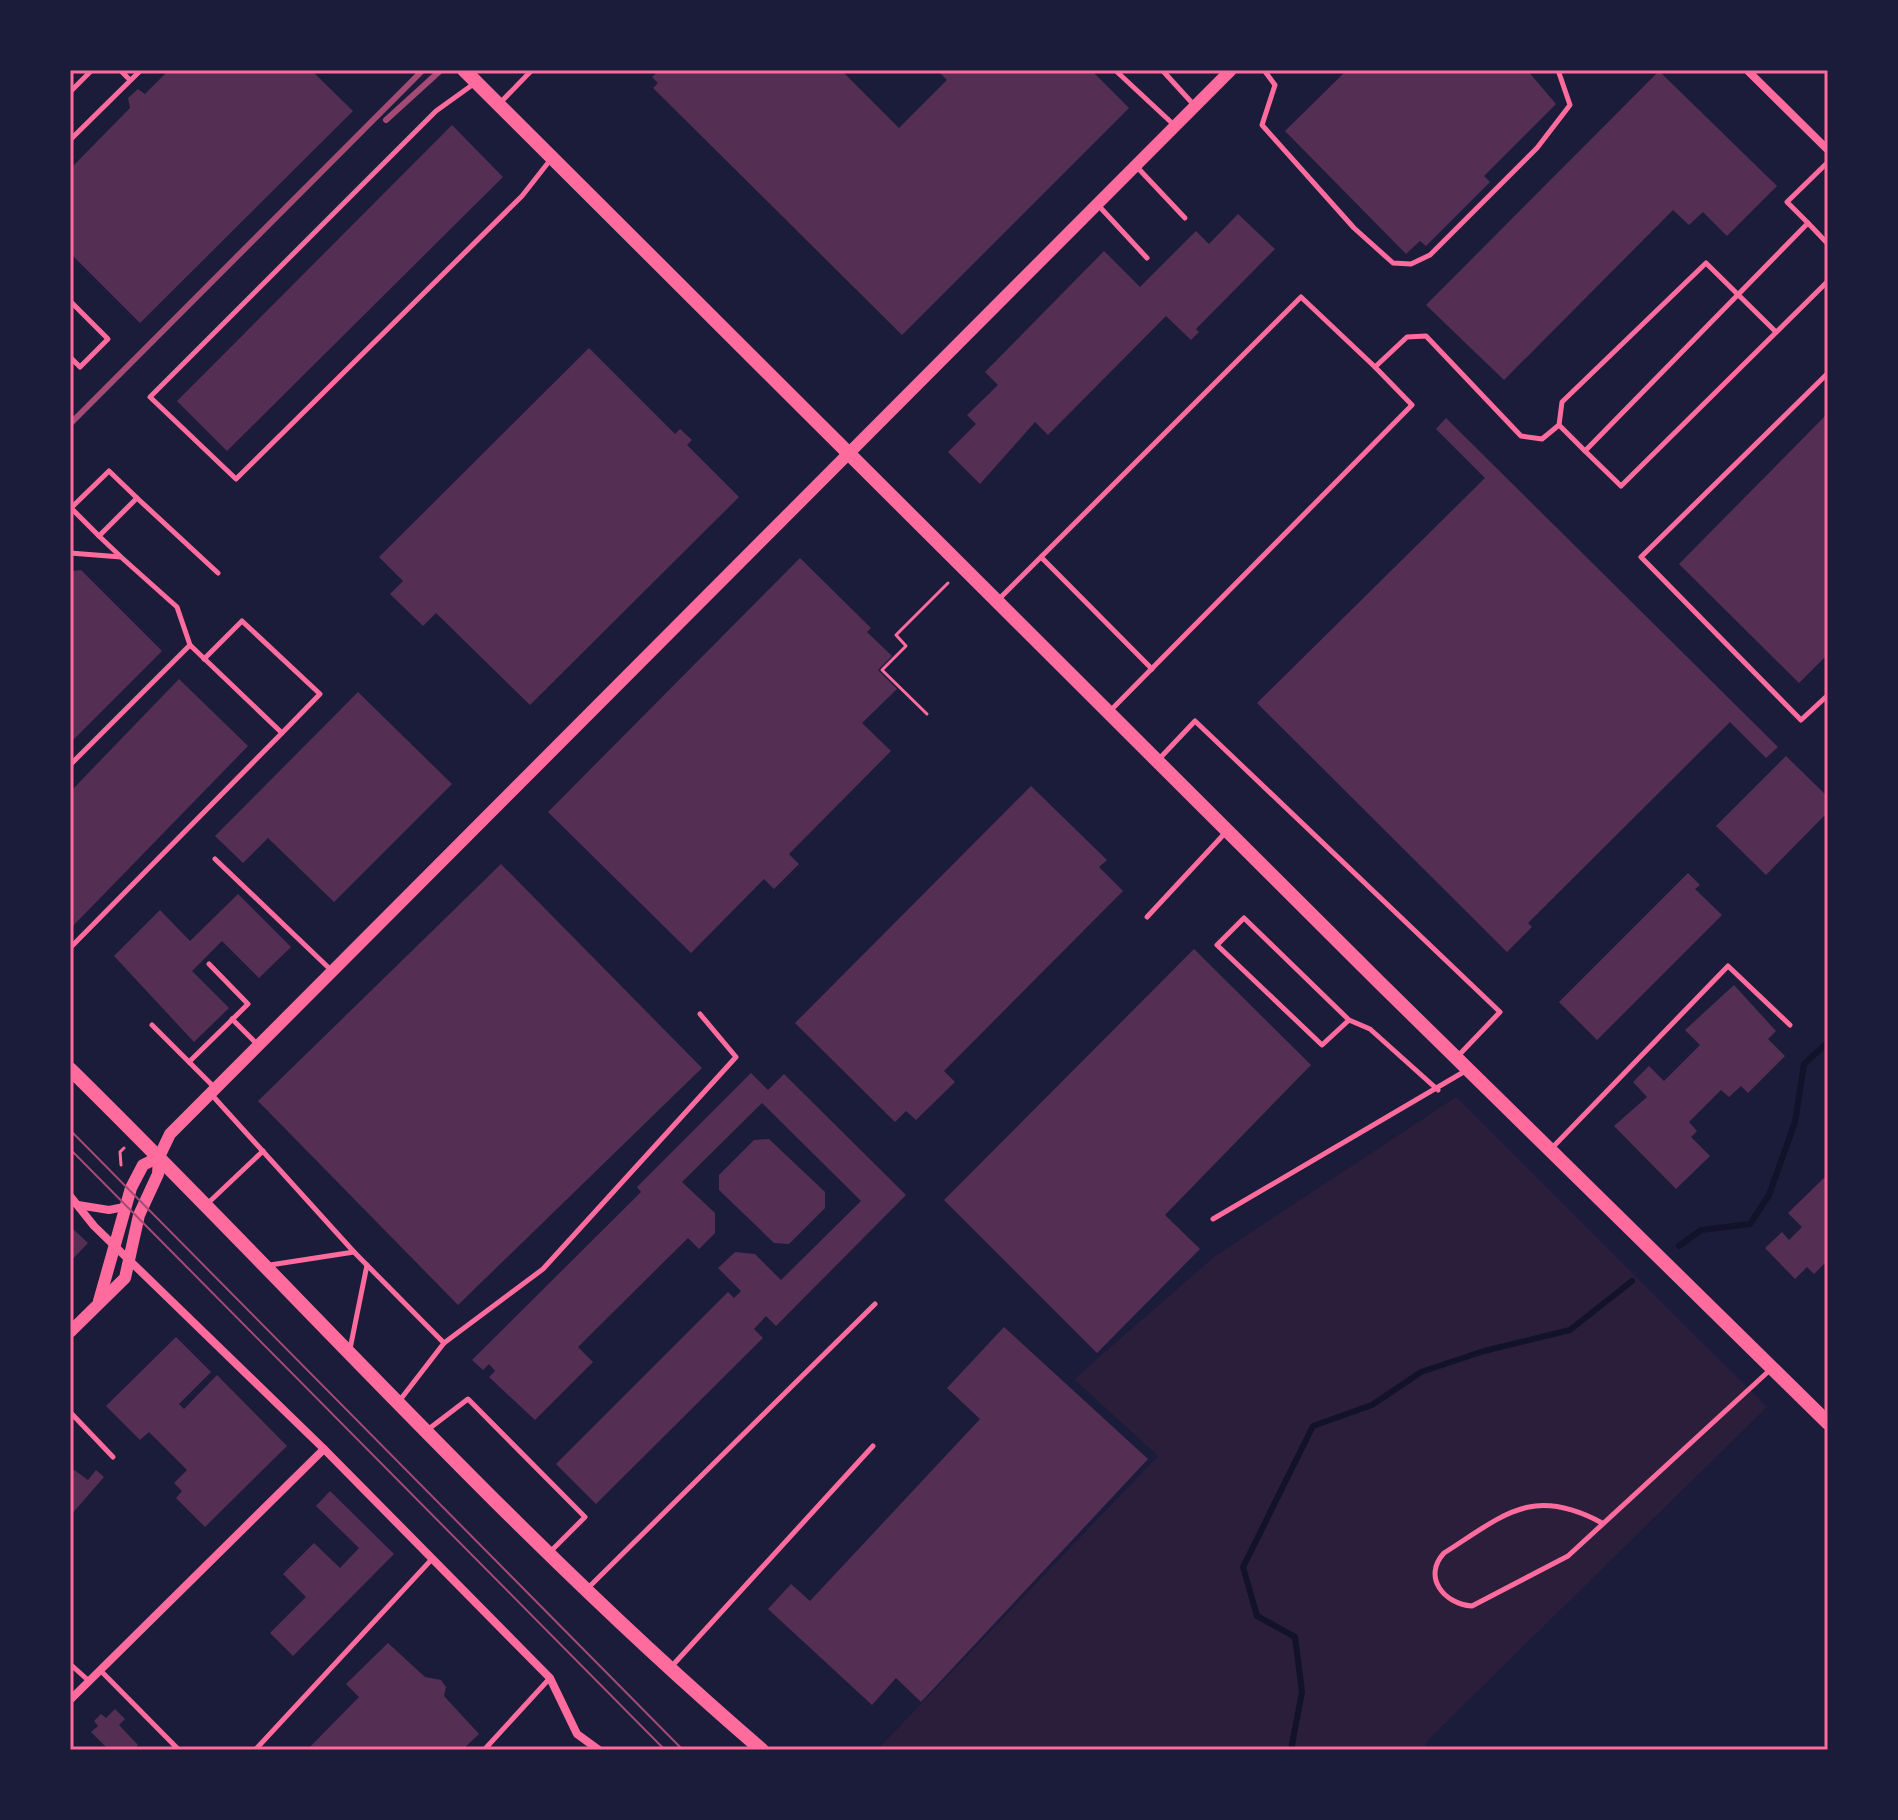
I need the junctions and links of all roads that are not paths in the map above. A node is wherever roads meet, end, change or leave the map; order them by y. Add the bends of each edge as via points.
1 (92, 70) edge
2 (120, 70) edge
3 (141, 70) edge
4 (464, 70) edge
5 (532, 70) edge
6 (1115, 70) edge
7 (1162, 70) edge
8 (1231, 70) edge
9 (1264, 70) edge
10 (1558, 70) edge
11 (1747, 70) edge
12 (130, 80) junction
13 (476, 82) junction
14 (70, 92) edge
15 (498, 105) junction
16 (1194, 106) junction
17 (1175, 126) junction
18 (70, 140) edge
19 (1828, 150) edge
20 (552, 158) junction
21 (1828, 162) edge
22 (1136, 165) junction
23 (1097, 204) junction
24 (1185, 218) dead end
25 (1808, 223) junction
26 (1828, 244) edge
27 (1147, 258) dead end
28 (1828, 281) edge
29 (1738, 294) junction
30 (70, 301) edge
31 (1776, 332) junction
32 (70, 357) edge
33 (1375, 367) junction
34 (1828, 373) edge
35 (1559, 425) junction
36 (1585, 451) junction
37 (849, 454) junction
38 (137, 498) junction
39 (99, 536) junction
40 (70, 553) edge
41 (121, 557) junction
42 (1041, 557) junction
43 (218, 573) dead end
44 (997, 601) junction
45 (190, 645) junction
46 (204, 659) junction
47 (1152, 669) junction
48 (1828, 695) edge
49 (1108, 713) junction
50 (282, 733) junction
51 (1157, 761) junction
52 (70, 765) edge
53 (1227, 831) junction
54 (215, 859) dead end
55 (1147, 917) dead end
56 (70, 948) edge
57 (209, 964) dead end
58 (332, 971) junction
59 (700, 1014) dead end
60 (232, 1019) junction
61 (1349, 1020) junction
62 (152, 1025) dead end
63 (1790, 1025) dead end
64 (258, 1045) junction
65 (1456, 1057) junction
66 (189, 1062) junction
67 (70, 1069) edge
68 (1468, 1070) junction
69 (213, 1090) junction
70 (1438, 1090) junction
71 (1550, 1150) junction
72 (263, 1151) junction
73 (159, 1157) junction
74 (70, 1196) edge
75 (78, 1205) junction
76 (205, 1206) junction
77 (124, 1207) junction
78 (1213, 1219) dead end
79 (115, 1246) junction
80 (354, 1252) junction
81 (131, 1261) junction
82 (367, 1265) junction
83 (265, 1266) junction
84 (99, 1301) junction
85 (875, 1304) dead end
86 (70, 1332) edge
87 (444, 1343) junction
88 (349, 1354) junction
89 (1772, 1368) junction
90 (397, 1404) junction
91 (70, 1412) edge
92 (1828, 1423) edge
93 (425, 1432) junction
94 (873, 1446) dead end
95 (324, 1449) junction
96 (113, 1457) dead end
97 (1602, 1523) junction
98 (548, 1554) junction
99 (432, 1559) junction
100 (586, 1591) junction
101 (70, 1664) edge
102 (100, 1670) junction
103 (668, 1670) junction
104 (550, 1678) junction
105 (89, 1681) junction
106 (70, 1700) edge
107 (179, 1750) edge
108 (255, 1750) edge
109 (484, 1750) edge
110 (599, 1750) edge
111 (762, 1750) edge

1 - 14 lane
2 - 12 lane
3 - 12 lane
4 - 13 main road
5 - 15 lane
6 - 17 lane
7 - 16 lane
8 - 16 street
9 - 10 lane via 1275,85 1262,125 1354,228 1393,263 1411,264 1430,255 1537,148 1570,105
11 - 19 street
12 - 18 lane
13 - 15 main road
13 - 20 lane via 436,111 150,397 236,479 522,196
15 - 20 main road
16 - 17 street
17 - 22 street
20 - 37 main road
21 - 25 lane via 1787,202
22 - 23 street
22 - 24 lane
23 - 27 lane
23 - 37 street
25 - 26 lane
25 - 29 lane
28 - 31 lane
29 - 31 lane
29 - 35 lane via 1706,263 1562,402
29 - 36 lane
30 - 32 lane via 108,339 80,367
31 - 36 lane via 1621,486
33 - 35 lane via 1407,337 1426,336 1521,436 1542,439
33 - 42 lane via 1301,297
33 - 47 lane via 1412,405
34 - 48 lane via 1641,557 1801,720
35 - 36 lane
37 - 44 main road
37 - 58 street
38 - 39 lane
38 - 39 lane via 109,471 71,508
38 - 43 lane
39 - 41 lane
40 - 41 lane
41 - 45 lane via 177,607
42 - 44 lane
42 - 47 lane
44 - 49 main road
45 - 46 lane
45 - 52 lane
46 - 50 lane
46 - 50 lane via 242,621 320,694
47 - 49 lane
49 - 51 main road
50 - 56 lane
51 - 53 main road
51 - 65 lane via 1195,721 1500,1012
53 - 55 lane
53 - 65 main road
54 - 58 lane
57 - 60 lane via 248,1004
58 - 64 street
59 - 87 lane via 736,1057 543,1269
60 - 64 lane
60 - 66 lane
61 - 61 lane via 1244,918 1217,945 1322,1045
61 - 70 lane via 1370,1029
62 - 66 lane
63 - 71 lane via 1728,966
64 - 69 street
65 - 68 main road
66 - 69 lane
67 - 73 main road
68 - 70 lane
68 - 71 main road
69 - 72 lane
69 - 73 street via 170,1134
70 - 78 lane
71 - 89 main road
72 - 76 lane
72 - 80 lane
73 - 76 main road
73 - 77 street via 143,1165
73 - 81 street via 158,1174 139,1215
74 - 75 street
75 - 77 street
75 - 79 street
76 - 83 main road
77 - 79 street
79 - 81 street
79 - 84 street
80 - 82 lane
80 - 83 lane
81 - 84 street via 114,1293
81 - 95 street
82 - 87 lane
82 - 88 lane
83 - 88 main road
84 - 86 street
85 - 100 lane
87 - 90 lane
88 - 90 main road
89 - 92 main road
89 - 97 lane
90 - 93 main road
91 - 96 lane
93 - 98 main road
93 - 98 lane via 468,1399 585,1517
94 - 103 lane
95 - 99 street
95 - 102 street
97 - 97 lane via 1581,1511 1526,1505 1444,1553 1433,1573 1450,1601 1483,1603 1568,1556
98 - 100 main road
99 - 104 street
99 - 108 lane
100 - 103 main road
101 - 105 lane
102 - 105 street
102 - 107 lane
103 - 111 main road
104 - 109 lane
104 - 110 street via 577,1734
105 - 106 street

